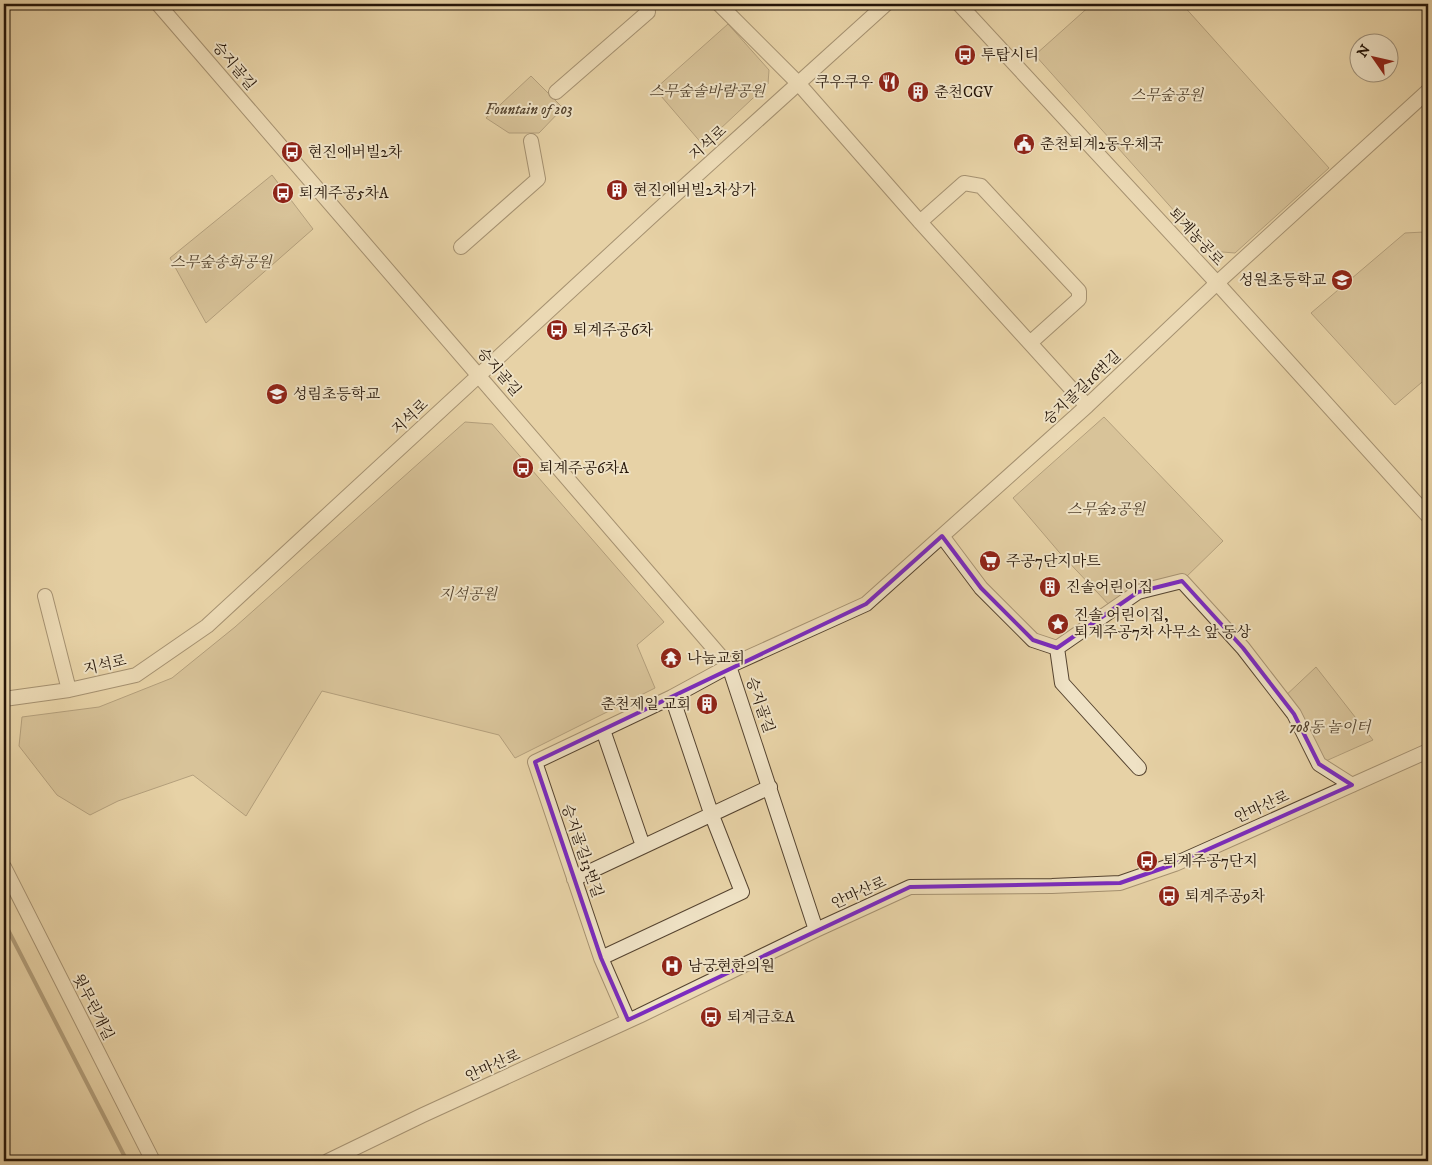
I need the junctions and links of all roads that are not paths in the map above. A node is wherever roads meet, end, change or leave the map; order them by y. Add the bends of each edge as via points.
1 (158, 4) edge
2 (719, 4) edge
3 (886, 4) edge
4 (958, 4) edge
5 (648, 12) dead end
6 (798, 83) junction
7 (1428, 91) edge
8 (556, 92) dead end
9 (531, 141) dead end
10 (920, 222) junction
11 (461, 247) dead end
12 (1217, 283) junction
13 (1030, 343) junction
14 (479, 374) junction
15 (1087, 406) junction
16 (1428, 516) edge
17 (942, 536) junction
18 (44, 596) dead end
19 (1057, 648) junction
20 (729, 666) junction
21 (69, 690) junction
22 (672, 697) junction
23 (4, 699) edge
24 (603, 730) junction
25 (1428, 751) edge
26 (1139, 768) dead end
27 (1352, 785) junction
28 (770, 787) junction
29 (711, 813) junction
30 (643, 846) junction
31 (4, 867) edge
32 (574, 879) junction
33 (816, 930) junction
34 (601, 958) junction
35 (628, 1020) junction
36 (153, 1161) edge
37 (328, 1161) edge

1 - 14 street, 승지골길
2 - 6 street
3 - 6 street, 지석로
4 - 12 street, 퇴계농공로
5 - 8 street
6 - 10 street
6 - 14 street, 지석로
7 - 12 street, 승지골길16번길
9 - 11 street via 538,179
10 - 13 street
10 - 13 street via 964,183 981,186 1079,291 1079,299
12 - 15 street, 승지골길16번길
12 - 16 street, 퇴계농공로
13 - 15 street
14 - 20 street, 승지골길
14 - 21 street, 지석로 via 207,626 136,675
15 - 17 street, 승지골길16번길
17 - 19 street via 981,588 1033,640
17 - 20 street, 승지골길16번길 via 866,604
18 - 21 street
19 - 26 street via 1062,683
19 - 27 street via 1138,592 1182,581 1243,648 1294,714 1319,764
20 - 22 street, 승지골길13번길
20 - 28 street, 승지골길
21 - 23 street, 지석로
22 - 24 street, 승지골길13번길
22 - 29 street
24 - 30 street
24 - 32 street, 승지골길13번길 via 535,762
25 - 27 street, 안마산로
27 - 33 street, 안마산로 via 1175,864 1120,883 910,887
28 - 29 street
28 - 33 street, 승지골길
29 - 30 street
29 - 34 street via 742,892
30 - 32 street
31 - 36 street, 윗무린개길
32 - 34 street, 승지골길13번길
33 - 35 street, 안마산로
34 - 35 street, 승지골길13번길
35 - 37 street, 안마산로

